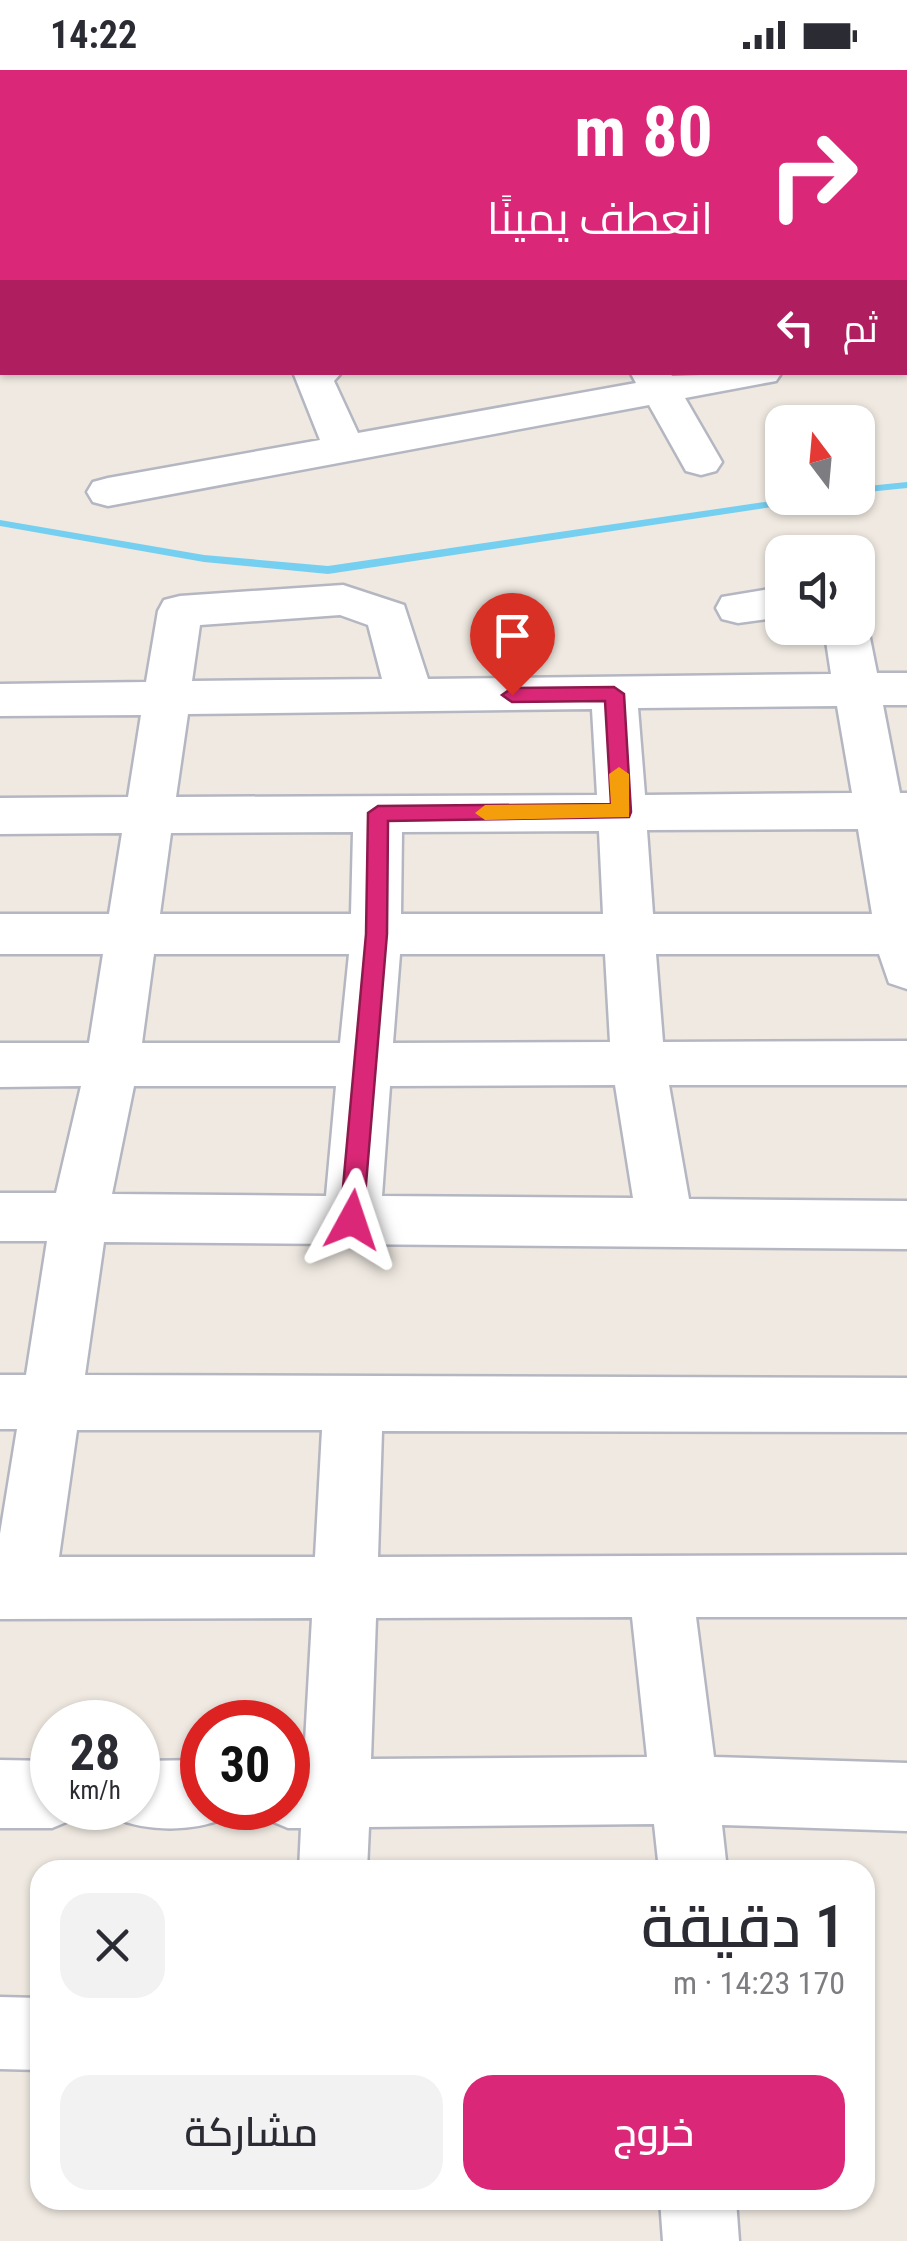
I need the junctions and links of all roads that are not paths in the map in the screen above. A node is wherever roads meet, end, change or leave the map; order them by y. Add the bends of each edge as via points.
1 (311, 375) edge
2 (730, 375) edge
3 (655, 382) edge
4 (344, 449) junction
5 (701, 462) dead end
6 (108, 492) dead end
7 (765, 604) edge
8 (738, 608) dead end
9 (849, 645) edge
10 (858, 687) junction
11 (907, 689) edge
12 (614, 694) junction
13 (410, 696) junction
14 (0, 700) edge
15 (167, 700) junction
16 (893, 811) edge
17 (622, 812) junction
18 (378, 813) junction
19 (150, 814) junction
20 (0, 816) edge
21 (0, 934) edge
22 (133, 934) junction
23 (376, 934) junction
24 (630, 934) junction
25 (905, 947) edge
26 (907, 1062) edge
27 (366, 1064) junction
28 (638, 1064) junction
29 (112, 1065) junction
30 (0, 1066) edge
31 (0, 1217) edge
32 (79, 1218) junction
33 (352, 1220) junction
34 (665, 1223) junction
35 (907, 1226) edge
36 (26, 1402) edge
37 (353, 1403) junction
38 (907, 1404) edge
39 (907, 1586) edge
40 (345, 1587) junction
41 (661, 1587) junction
42 (12, 1588) edge
43 (681, 1790) junction
44 (0, 1794) edge
45 (30, 1794) edge
46 (313, 1794) edge
47 (907, 1796) edge
48 (330, 1860) edge
49 (692, 1860) edge
50 (0, 2034) edge
51 (30, 2034) edge
52 (699, 2210) edge
53 (701, 2241) edge

1 - 4 street
2 - 3 street
3 - 4 street
3 - 5 street
4 - 6 street
7 - 8 street
9 - 10 street
10 - 11 street
10 - 12 street
10 - 16 street
12 - 13 street
12 - 17 street
13 - 15 street
13 - 15 street via 388,616 343,600 180,610
14 - 15 street
15 - 19 street
16 - 17 street
16 - 25 street
17 - 18 street
17 - 24 street
18 - 19 street
18 - 23 street
19 - 20 street
19 - 22 street
21 - 22 street
22 - 23 street
22 - 29 street
23 - 24 street
23 - 27 street
24 - 25 street
24 - 28 street
26 - 28 street
27 - 28 street
27 - 29 street
27 - 33 street
28 - 34 street
29 - 30 street
29 - 32 street
31 - 32 street
32 - 33 street
32 - 36 street
33 - 34 street
34 - 35 street
36 - 37 street
36 - 42 street
37 - 38 street
37 - 40 street
39 - 41 street
40 - 41 street
40 - 42 street
40 - 46 street
41 - 43 street
43 - 46 street
43 - 47 street
43 - 49 street
44 - 45 street
46 - 48 street
50 - 51 street
52 - 53 street

